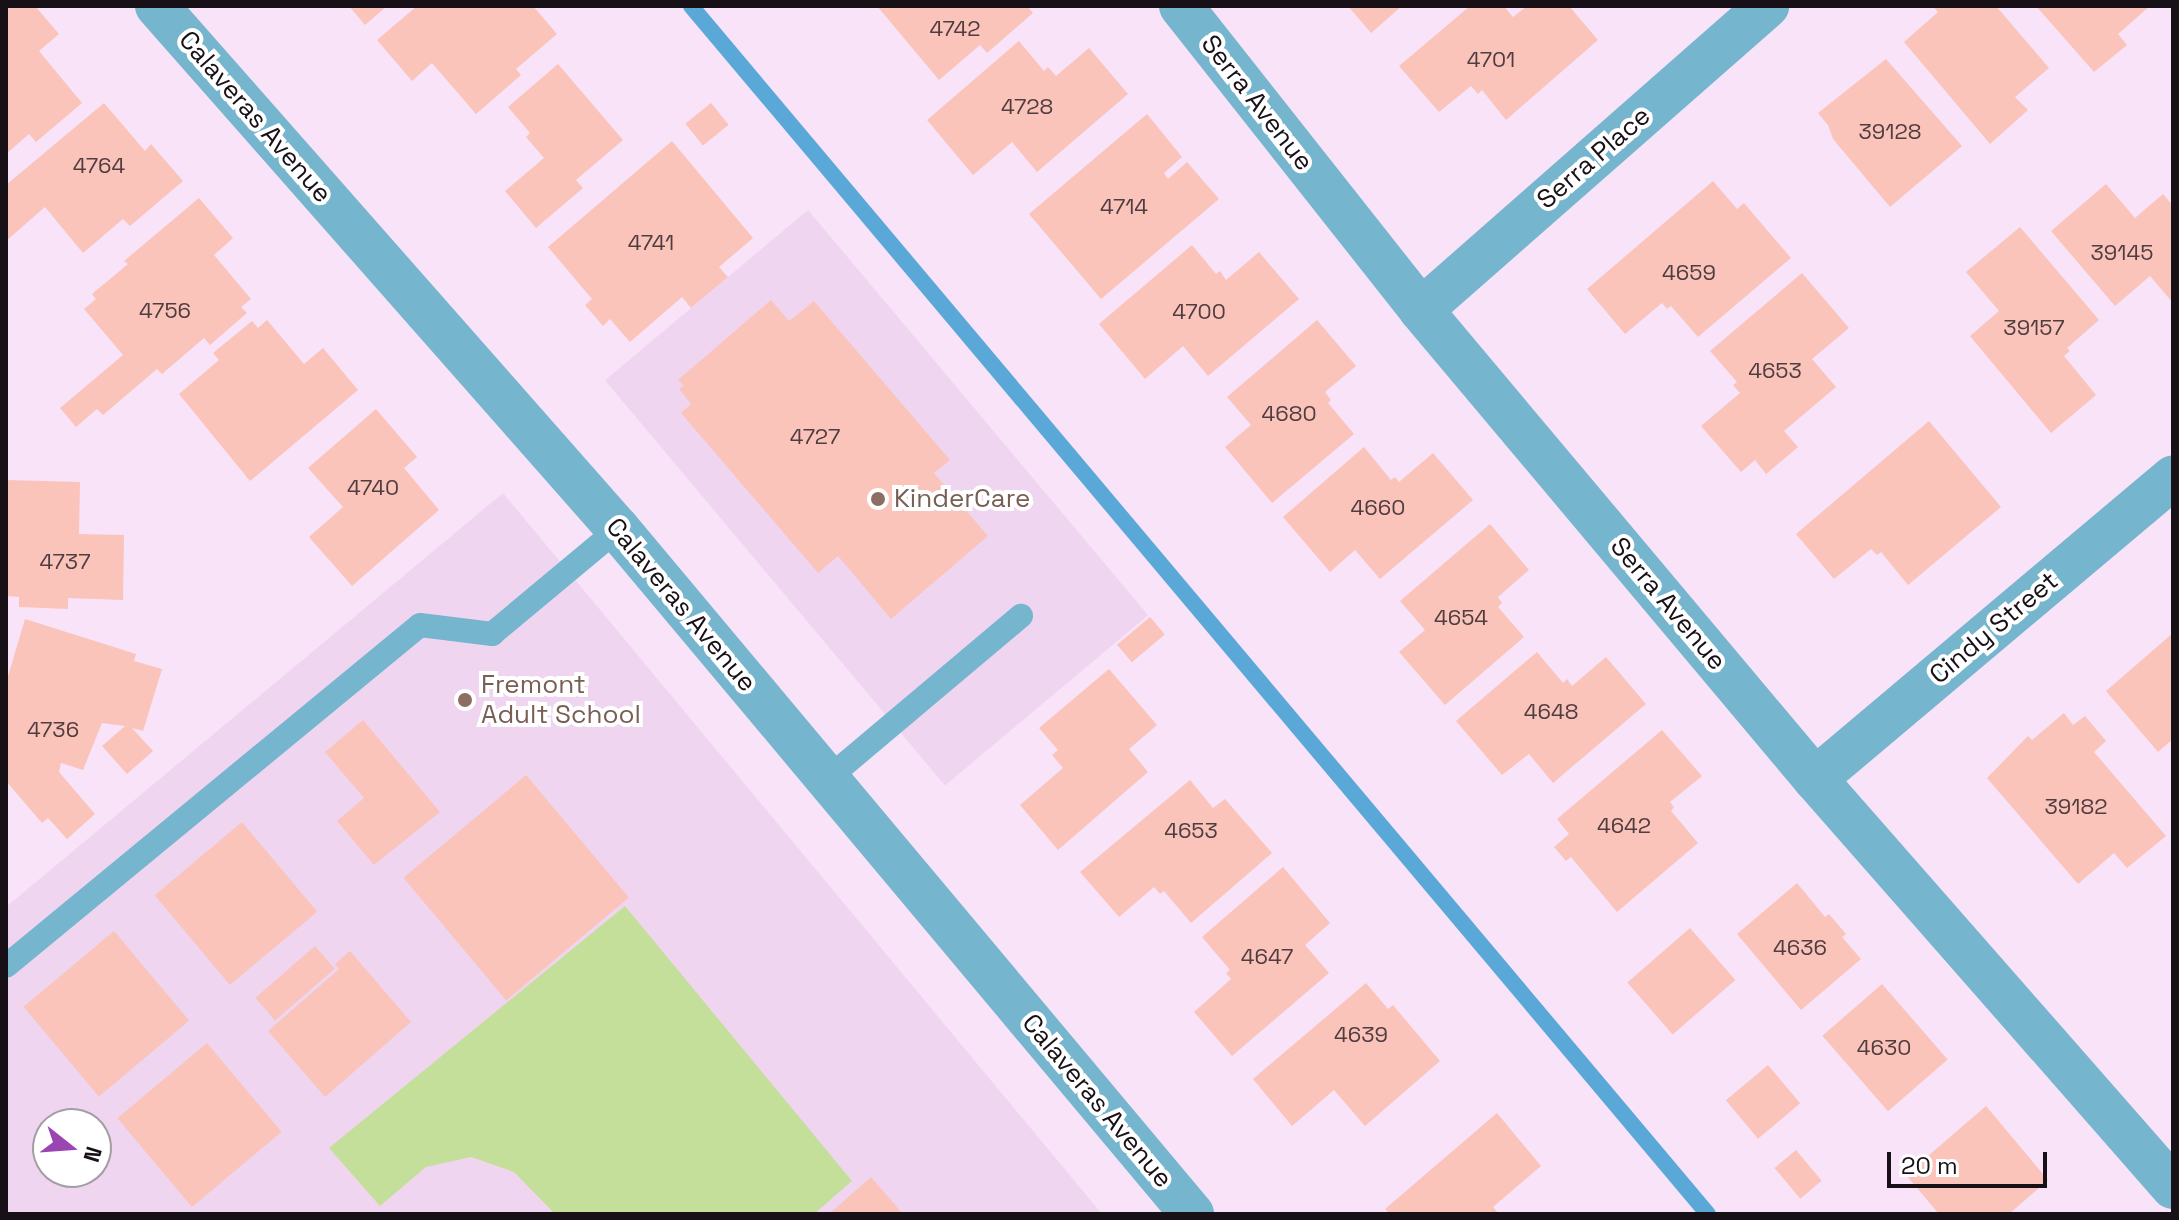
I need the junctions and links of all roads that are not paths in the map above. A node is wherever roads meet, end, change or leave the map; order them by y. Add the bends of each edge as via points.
1 (157, 6) edge
2 (1181, 6) edge
3 (1767, 6) edge
4 (1421, 310) junction
5 (2173, 478) edge
6 (618, 529) junction
7 (1021, 616) dead end
8 (1815, 779) junction
9 (826, 780) junction
10 (6, 966) edge
11 (2173, 1187) edge
12 (1192, 1214) edge

1 - 6 street, Calaveras Avenue
2 - 4 street, Serra Avenue
3 - 4 street, Serra Place
4 - 8 street, Serra Avenue
5 - 8 street, Cindy Street
6 - 9 street, Calaveras Avenue
6 - 10 lane via 492,634 420,625
7 - 9 lane
8 - 11 street, Serra Avenue
9 - 12 street, Calaveras Avenue

